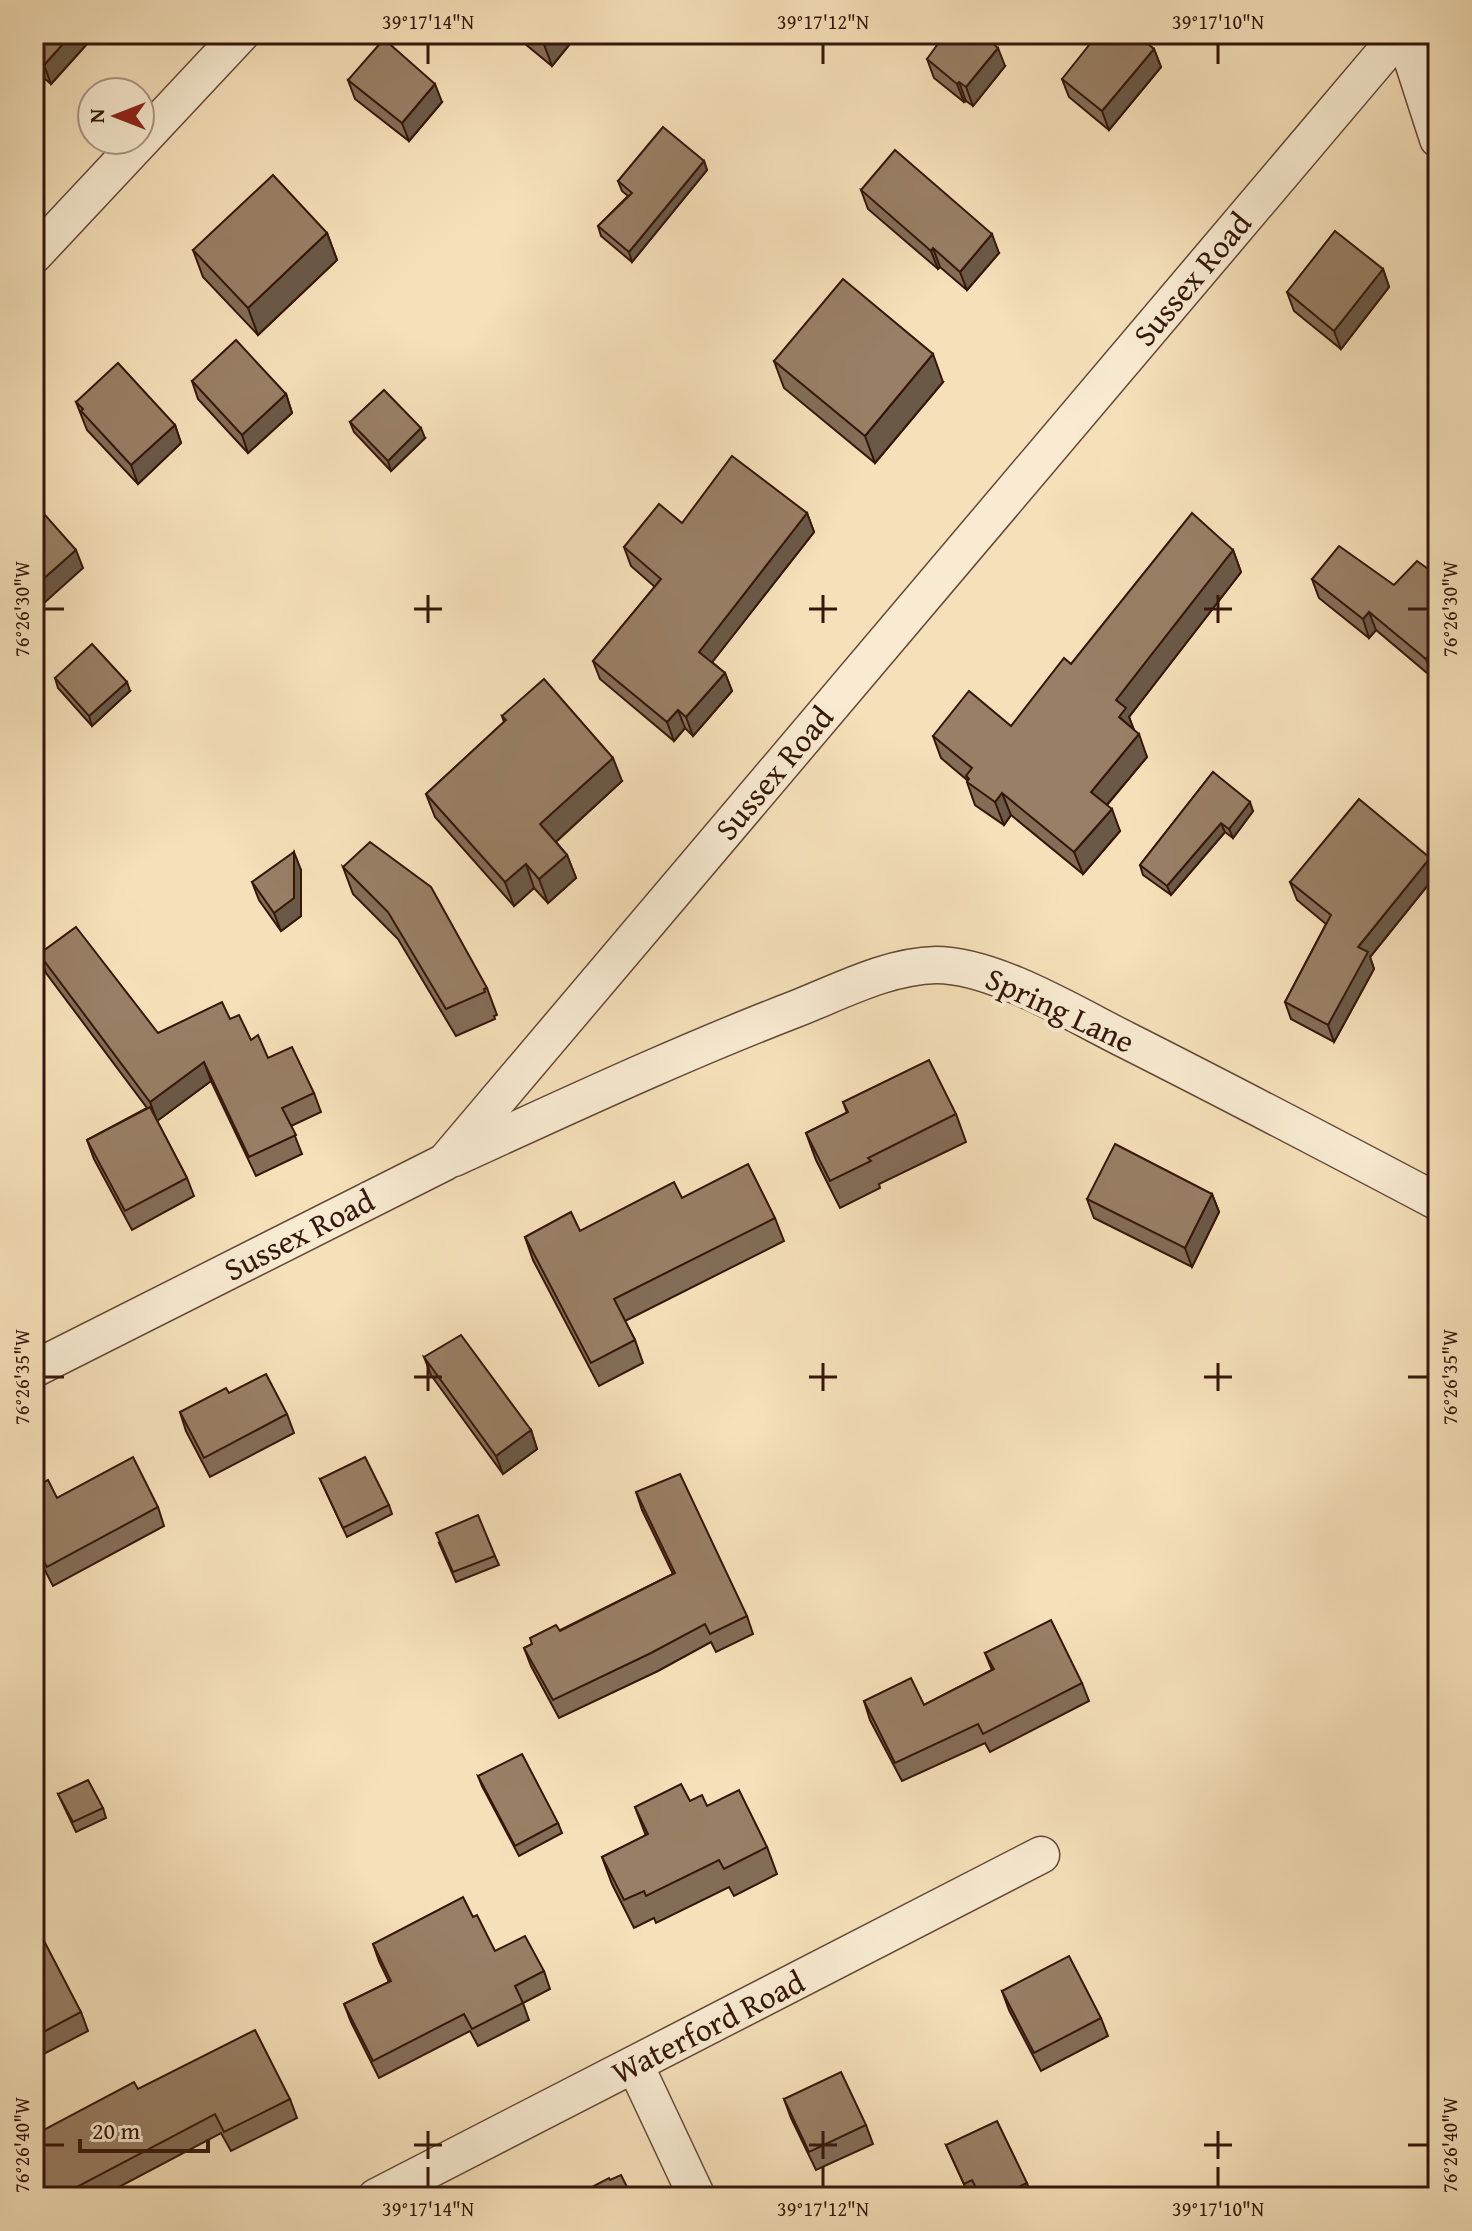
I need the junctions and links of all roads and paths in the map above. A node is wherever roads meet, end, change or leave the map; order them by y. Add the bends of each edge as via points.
1 (241, 34) edge
2 (1402, 34) edge
3 (1438, 139) edge
4 (34, 255) edge
5 (445, 1162) junction
6 (1438, 1202) edge
7 (34, 1369) edge
8 (1041, 1855) dead end
9 (635, 2065) junction
10 (376, 2197) edge
11 (697, 2197) edge

1 - 4 street
2 - 3 street
2 - 5 street, Sussex Road
5 - 6 street, Spring Lane via 702,1045 905,968 937,965 977,971 1046,1000
5 - 7 street, Sussex Road
8 - 9 street, Waterford Road
9 - 10 street, Waterford Road
9 - 11 street

